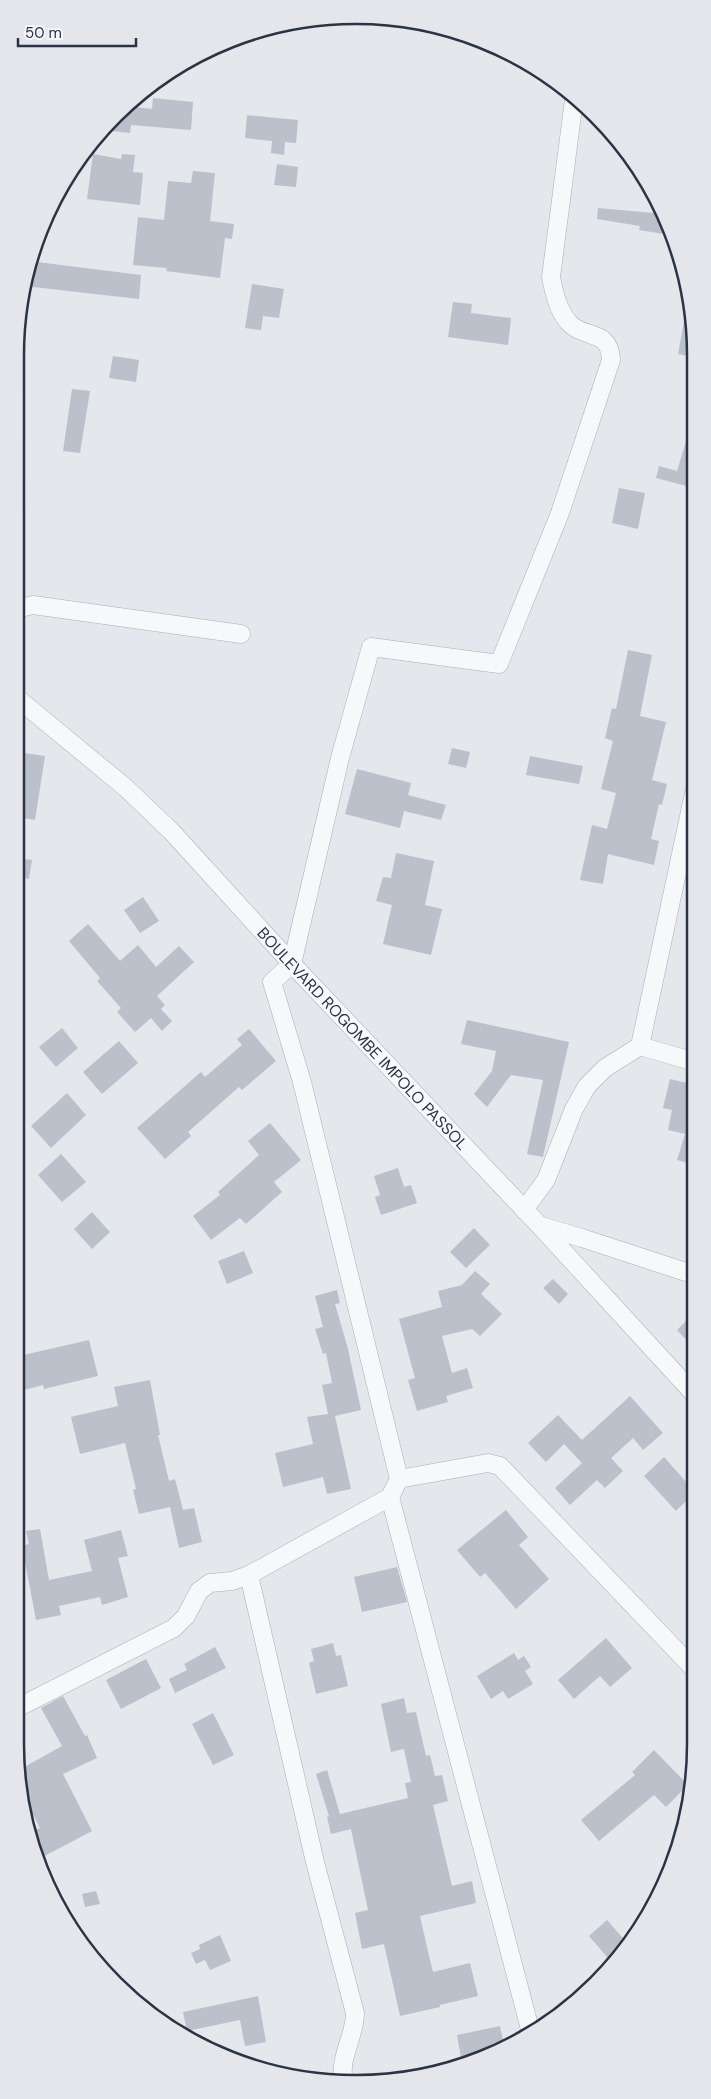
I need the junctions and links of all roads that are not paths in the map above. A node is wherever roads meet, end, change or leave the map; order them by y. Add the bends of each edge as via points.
1 (573, 105) edge
2 (24, 607) edge
3 (241, 634) dead end
4 (24, 705) edge
5 (687, 826) edge
6 (292, 964) junction
7 (640, 1046) junction
8 (687, 1060) edge
9 (524, 1210) junction
10 (540, 1226) junction
11 (687, 1272) edge
12 (687, 1386) edge
13 (399, 1479) junction
14 (390, 1498) junction
15 (249, 1575) junction
16 (687, 1662) edge
17 (24, 1704) edge
18 (529, 2026) edge
19 (344, 2075) edge

1 - 6 street via 551,276 556,301 571,325 605,341 611,360 560,513 498,664 371,647 340,758
2 - 3 street via 33,605
4 - 6 street, BOULEVARD ROGOMBE IMPOLO PASSOL via 126,788 172,832
5 - 7 street
6 - 9 street, BOULEVARD ROGOMBE IMPOLO PASSOL
6 - 13 street via 272,982 302,1082
7 - 8 street
7 - 9 street via 605,1068 587,1086 574,1109 546,1180
9 - 10 street, BOULEVARD ROGOMBE IMPOLO PASSOL
10 - 11 street
10 - 12 street, BOULEVARD ROGOMBE IMPOLO PASSOL
13 - 14 street
13 - 16 street via 488,1463 500,1466
14 - 15 street
14 - 18 street
15 - 17 street via 210,1583 198,1591 186,1616 174,1628
15 - 19 street via 315,1862 355,2013 355,2028 343,2062

